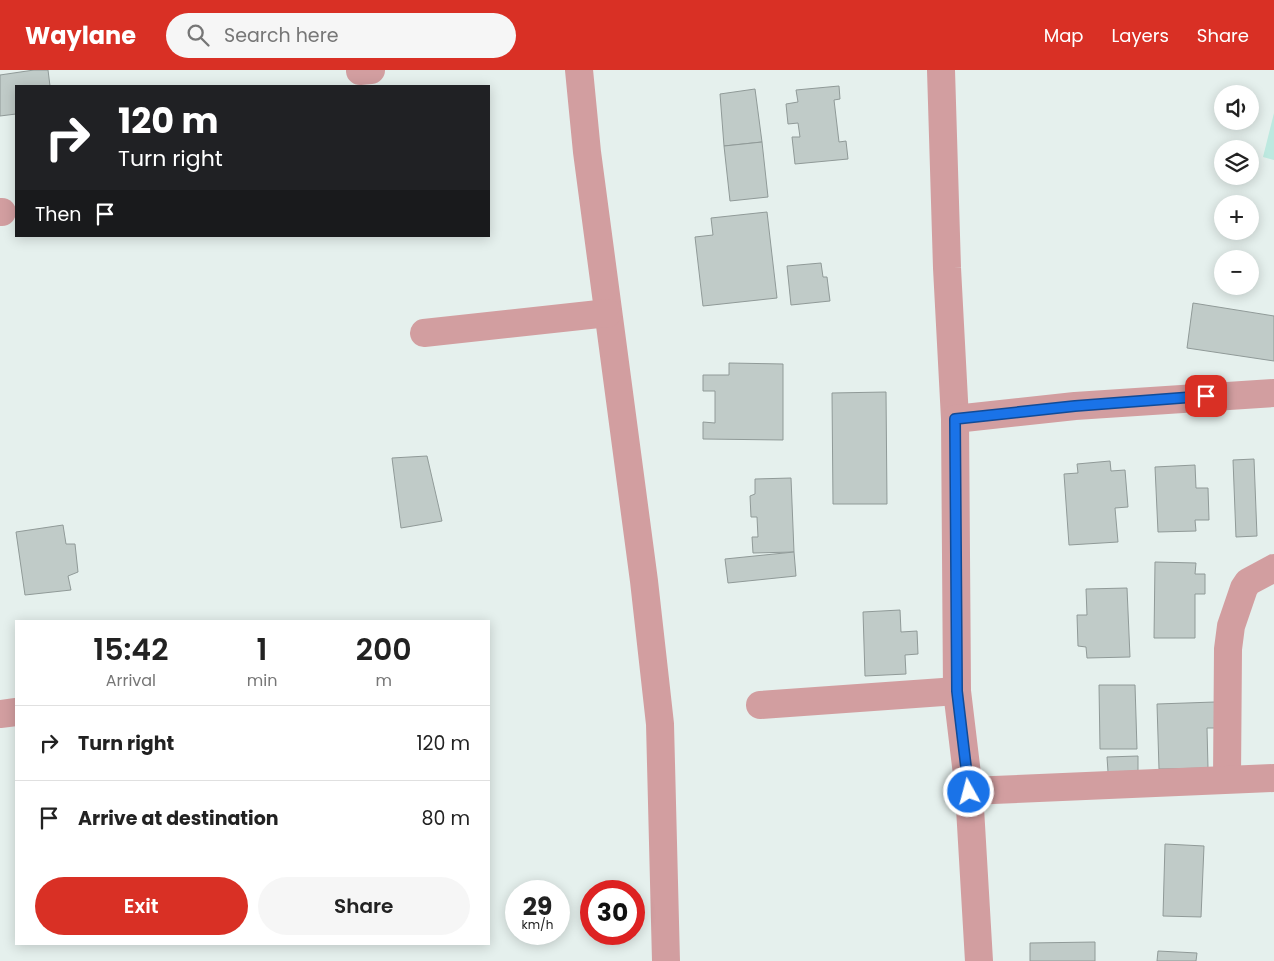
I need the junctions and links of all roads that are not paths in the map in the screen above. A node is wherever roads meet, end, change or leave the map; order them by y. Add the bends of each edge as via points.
1 (579, 70) edge
2 (940, 70) edge
3 (608, 313) junction
4 (424, 333) dead end
5 (1274, 393) edge
6 (955, 419) junction
7 (1274, 568) edge
8 (957, 691) junction
9 (760, 705) dead end
10 (15, 712) edge
11 (0, 714) edge
12 (1274, 778) edge
13 (1227, 779) junction
14 (969, 792) junction
15 (666, 961) edge
16 (979, 961) edge

1 - 3 street
2 - 6 street
3 - 4 street
3 - 15 street via 660,724
5 - 6 street via 1075,406
6 - 8 street
7 - 13 street via 1248,582 1231,626
8 - 9 street
8 - 14 street
10 - 11 street
12 - 13 street
13 - 14 street
14 - 16 street

